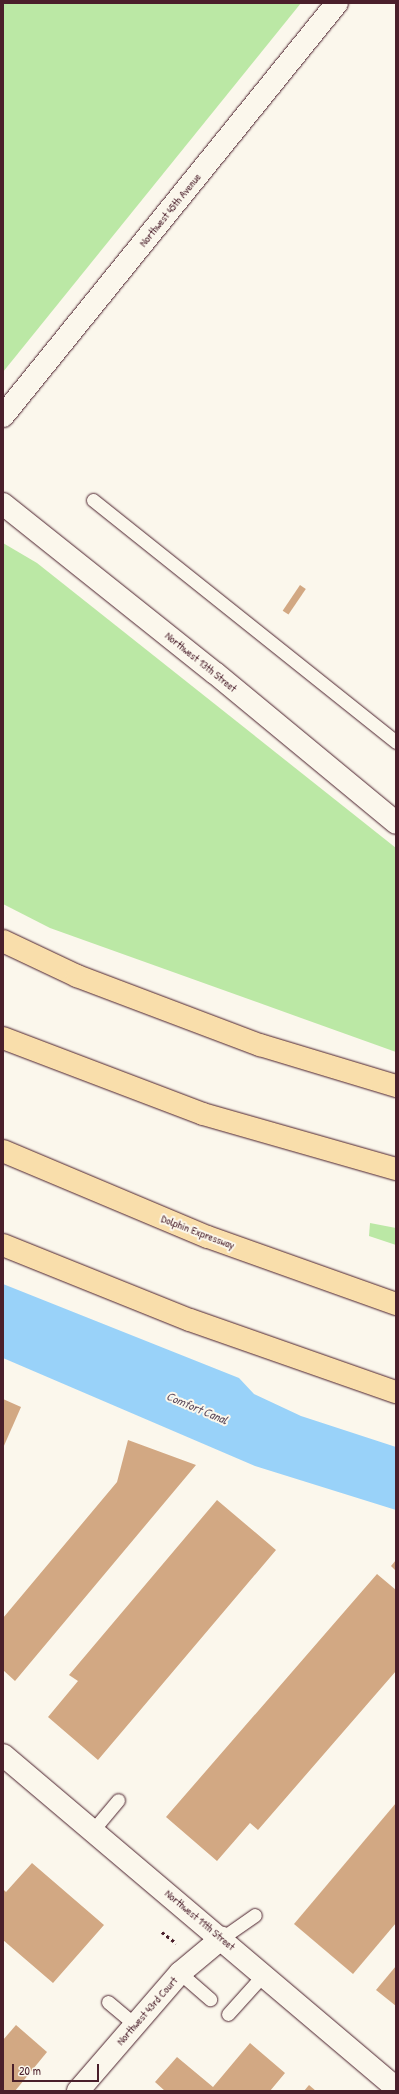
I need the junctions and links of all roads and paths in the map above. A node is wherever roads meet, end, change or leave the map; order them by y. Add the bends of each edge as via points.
1 (336, 3) edge
2 (3, 416) edge
3 (93, 500) dead end
4 (3, 504) edge
5 (396, 742) edge
6 (396, 823) edge
7 (3, 942) edge
8 (3, 1038) edge
9 (396, 1086) edge
10 (3, 1151) edge
11 (396, 1168) edge
12 (3, 1245) edge
13 (396, 1304) edge
14 (396, 1392) edge
15 (3, 1755) edge
16 (118, 1800) dead end
17 (93, 1830) junction
18 (255, 1915) dead end
19 (222, 1938) junction
20 (180, 1974) junction
21 (264, 1974) junction
22 (210, 1999) dead end
23 (108, 2002) dead end
24 (228, 2014) dead end
25 (135, 2025) junction
26 (396, 2088) edge
27 (81, 2090) edge

1 - 2 street, Northwest 45th Avenue
3 - 5 lane
4 - 6 street, Northwest 13th Street
7 - 9 highway via 77,976 253,1042
8 - 11 highway via 203,1114
10 - 13 highway, Dolphin Expressway via 208,1237
12 - 14 highway via 190,1320
15 - 17 street, Northwest 11th Street
16 - 17 lane
17 - 19 street, Northwest 11th Street
18 - 19 lane
19 - 20 street, Northwest 43rd Court
19 - 21 street, Northwest 11th Street
20 - 22 lane
20 - 25 street, Northwest 43rd Court
21 - 24 lane
21 - 26 street, Northwest 11th Street
23 - 25 lane
25 - 27 street, Northwest 43rd Court

